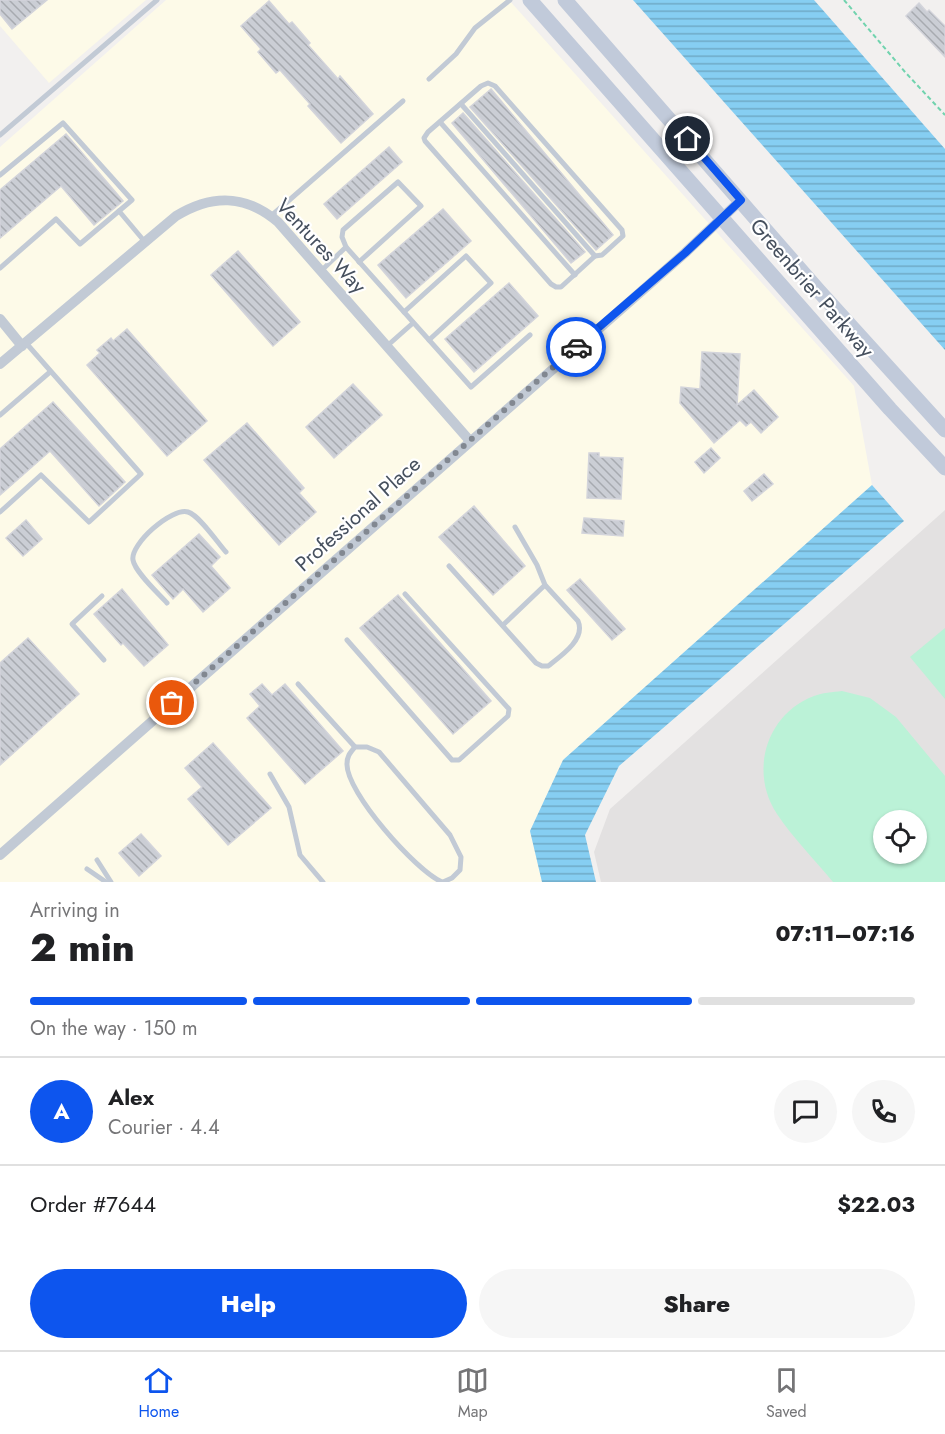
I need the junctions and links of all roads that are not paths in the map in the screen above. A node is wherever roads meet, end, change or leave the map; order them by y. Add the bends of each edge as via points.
1 (157, 0) edge
2 (510, 0) edge
3 (530, 0) edge
4 (565, 0) edge
5 (429, 79) dead end
6 (403, 101) dead end
7 (461, 104) junction
8 (440, 122) junction
9 (0, 135) edge
10 (0, 175) edge
11 (741, 200) junction
12 (119, 211) junction
13 (271, 216) junction
14 (722, 218) junction
15 (146, 242) junction
16 (346, 247) junction
17 (595, 256) junction
18 (0, 257) edge
19 (359, 262) junction
20 (3, 266) edge
21 (321, 271) junction
22 (575, 275) junction
23 (404, 312) junction
24 (0, 319) edge
25 (413, 323) junction
26 (530, 335) dead end
27 (429, 340) junction
28 (24, 344) junction
29 (387, 346) junction
30 (0, 364) edge
31 (50, 372) junction
32 (0, 415) edge
33 (945, 430) edge
34 (470, 441) junction
35 (945, 468) edge
36 (0, 512) edge
37 (514, 527) dead end
38 (226, 552) dead end
39 (449, 566) dead end
40 (545, 585) junction
41 (405, 594) dead end
42 (102, 596) dead end
43 (167, 603) dead end
44 (502, 626) junction
45 (347, 640) dead end
46 (104, 660) dead end
47 (298, 684) dead end
48 (355, 747) junction
49 (270, 774) dead end
50 (0, 855) edge
51 (97, 860) dead end
52 (87, 869) dead end
53 (106, 882) edge
54 (111, 882) edge
55 (323, 882) edge
56 (442, 882) edge

1 - 9 lane
2 - 5 lane via 475,28 456,54
3 - 14 main road, Greenbrier Parkway
4 - 11 main road, Greenbrier Parkway
6 - 13 lane
7 - 8 lane
7 - 17 lane
7 - 17 lane via 484,84 495,86 614,219 623,236 602,255
8 - 22 lane
8 - 22 lane via 424,138 428,146 551,284 561,287
10 - 12 lane via 63,123 132,200
11 - 14 street, Professional Place
11 - 33 main road, Greenbrier Parkway
12 - 15 lane
12 - 20 lane via 80,244 56,219
13 - 15 street, Ventures Way via 252,204 208,201 176,216
13 - 21 street, Ventures Way
14 - 34 street, Professional Place
14 - 35 main road, Greenbrier Parkway
15 - 28 street, Ventures Way
16 - 19 lane
16 - 19 lane via 343,230 398,182 421,206
16 - 21 lane
17 - 22 lane
18 - 20 lane
19 - 23 lane
21 - 29 street, Ventures Way
23 - 25 lane
23 - 27 lane via 466,256 491,283
24 - 28 street
25 - 27 lane
25 - 29 lane
26 - 27 lane via 471,387
28 - 30 street, Ventures Way
28 - 31 lane
29 - 34 street, Ventures Way
31 - 32 lane
31 - 36 lane via 141,474 89,522 41,475
34 - 50 street, Professional Place
37 - 40 lane
38 - 43 lane via 194,515 177,511 168,516 141,540 132,558 135,567
39 - 44 lane
40 - 44 lane
40 - 44 lane via 578,621 579,638 553,662 542,666
41 - 45 lane via 509,709 508,716 459,760 452,759
42 - 46 lane via 72,624
47 - 48 lane
48 - 56 lane via 346,765 356,791 418,866
48 - 56 lane via 378,752 453,840 460,856 460,870
49 - 55 lane via 289,807 300,855
51 - 54 lane
52 - 53 lane

